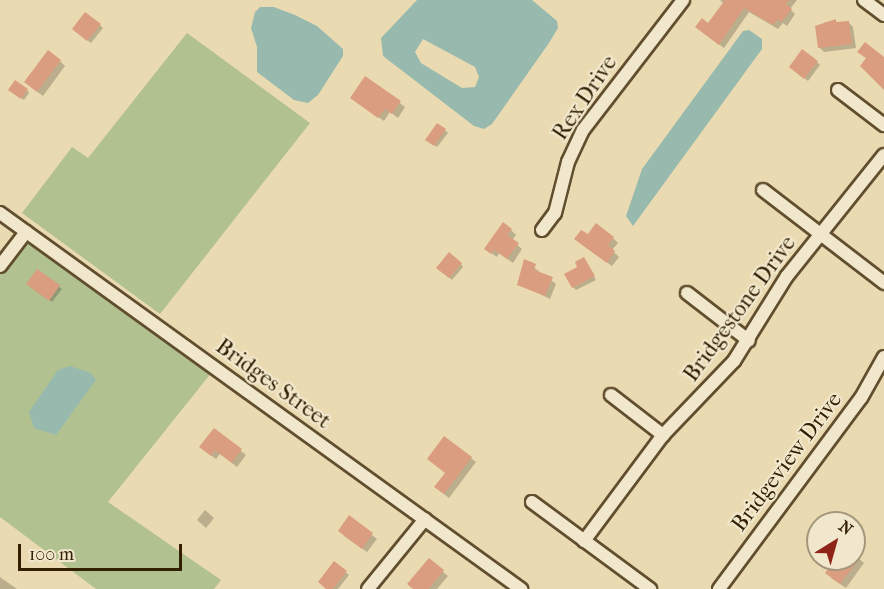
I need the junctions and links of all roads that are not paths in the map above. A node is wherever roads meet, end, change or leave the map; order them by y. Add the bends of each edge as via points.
1 (682, 0) edge
2 (864, 0) edge
3 (884, 15) edge
4 (838, 90) dead end
5 (884, 125) edge
6 (884, 155) edge
7 (763, 190) dead end
8 (0, 213) edge
9 (542, 230) dead end
10 (26, 232) junction
11 (819, 236) junction
12 (0, 266) edge
13 (884, 283) edge
14 (687, 293) dead end
15 (749, 340) junction
16 (884, 357) edge
17 (611, 395) dead end
18 (663, 435) junction
19 (532, 502) dead end
20 (424, 519) junction
21 (584, 541) junction
22 (368, 589) edge
23 (521, 589) edge
24 (650, 589) edge
25 (719, 589) edge

1 - 9 street, Rex Drive via 583,130 570,156 555,213
2 - 3 street
4 - 5 street
6 - 11 street, Bridgestone Drive
7 - 11 street
8 - 10 street, Bridges Street
10 - 12 street
10 - 20 street, Bridges Street
11 - 13 street
11 - 15 street, Bridgestone Drive via 787,276
14 - 15 street
15 - 18 street, Bridgestone Drive via 699,402
16 - 25 street, Bridgeview Drive via 861,398
17 - 18 street
18 - 21 street, Bridgestone Drive
19 - 21 street
20 - 22 street
20 - 23 street, Bridges Street
21 - 24 street

